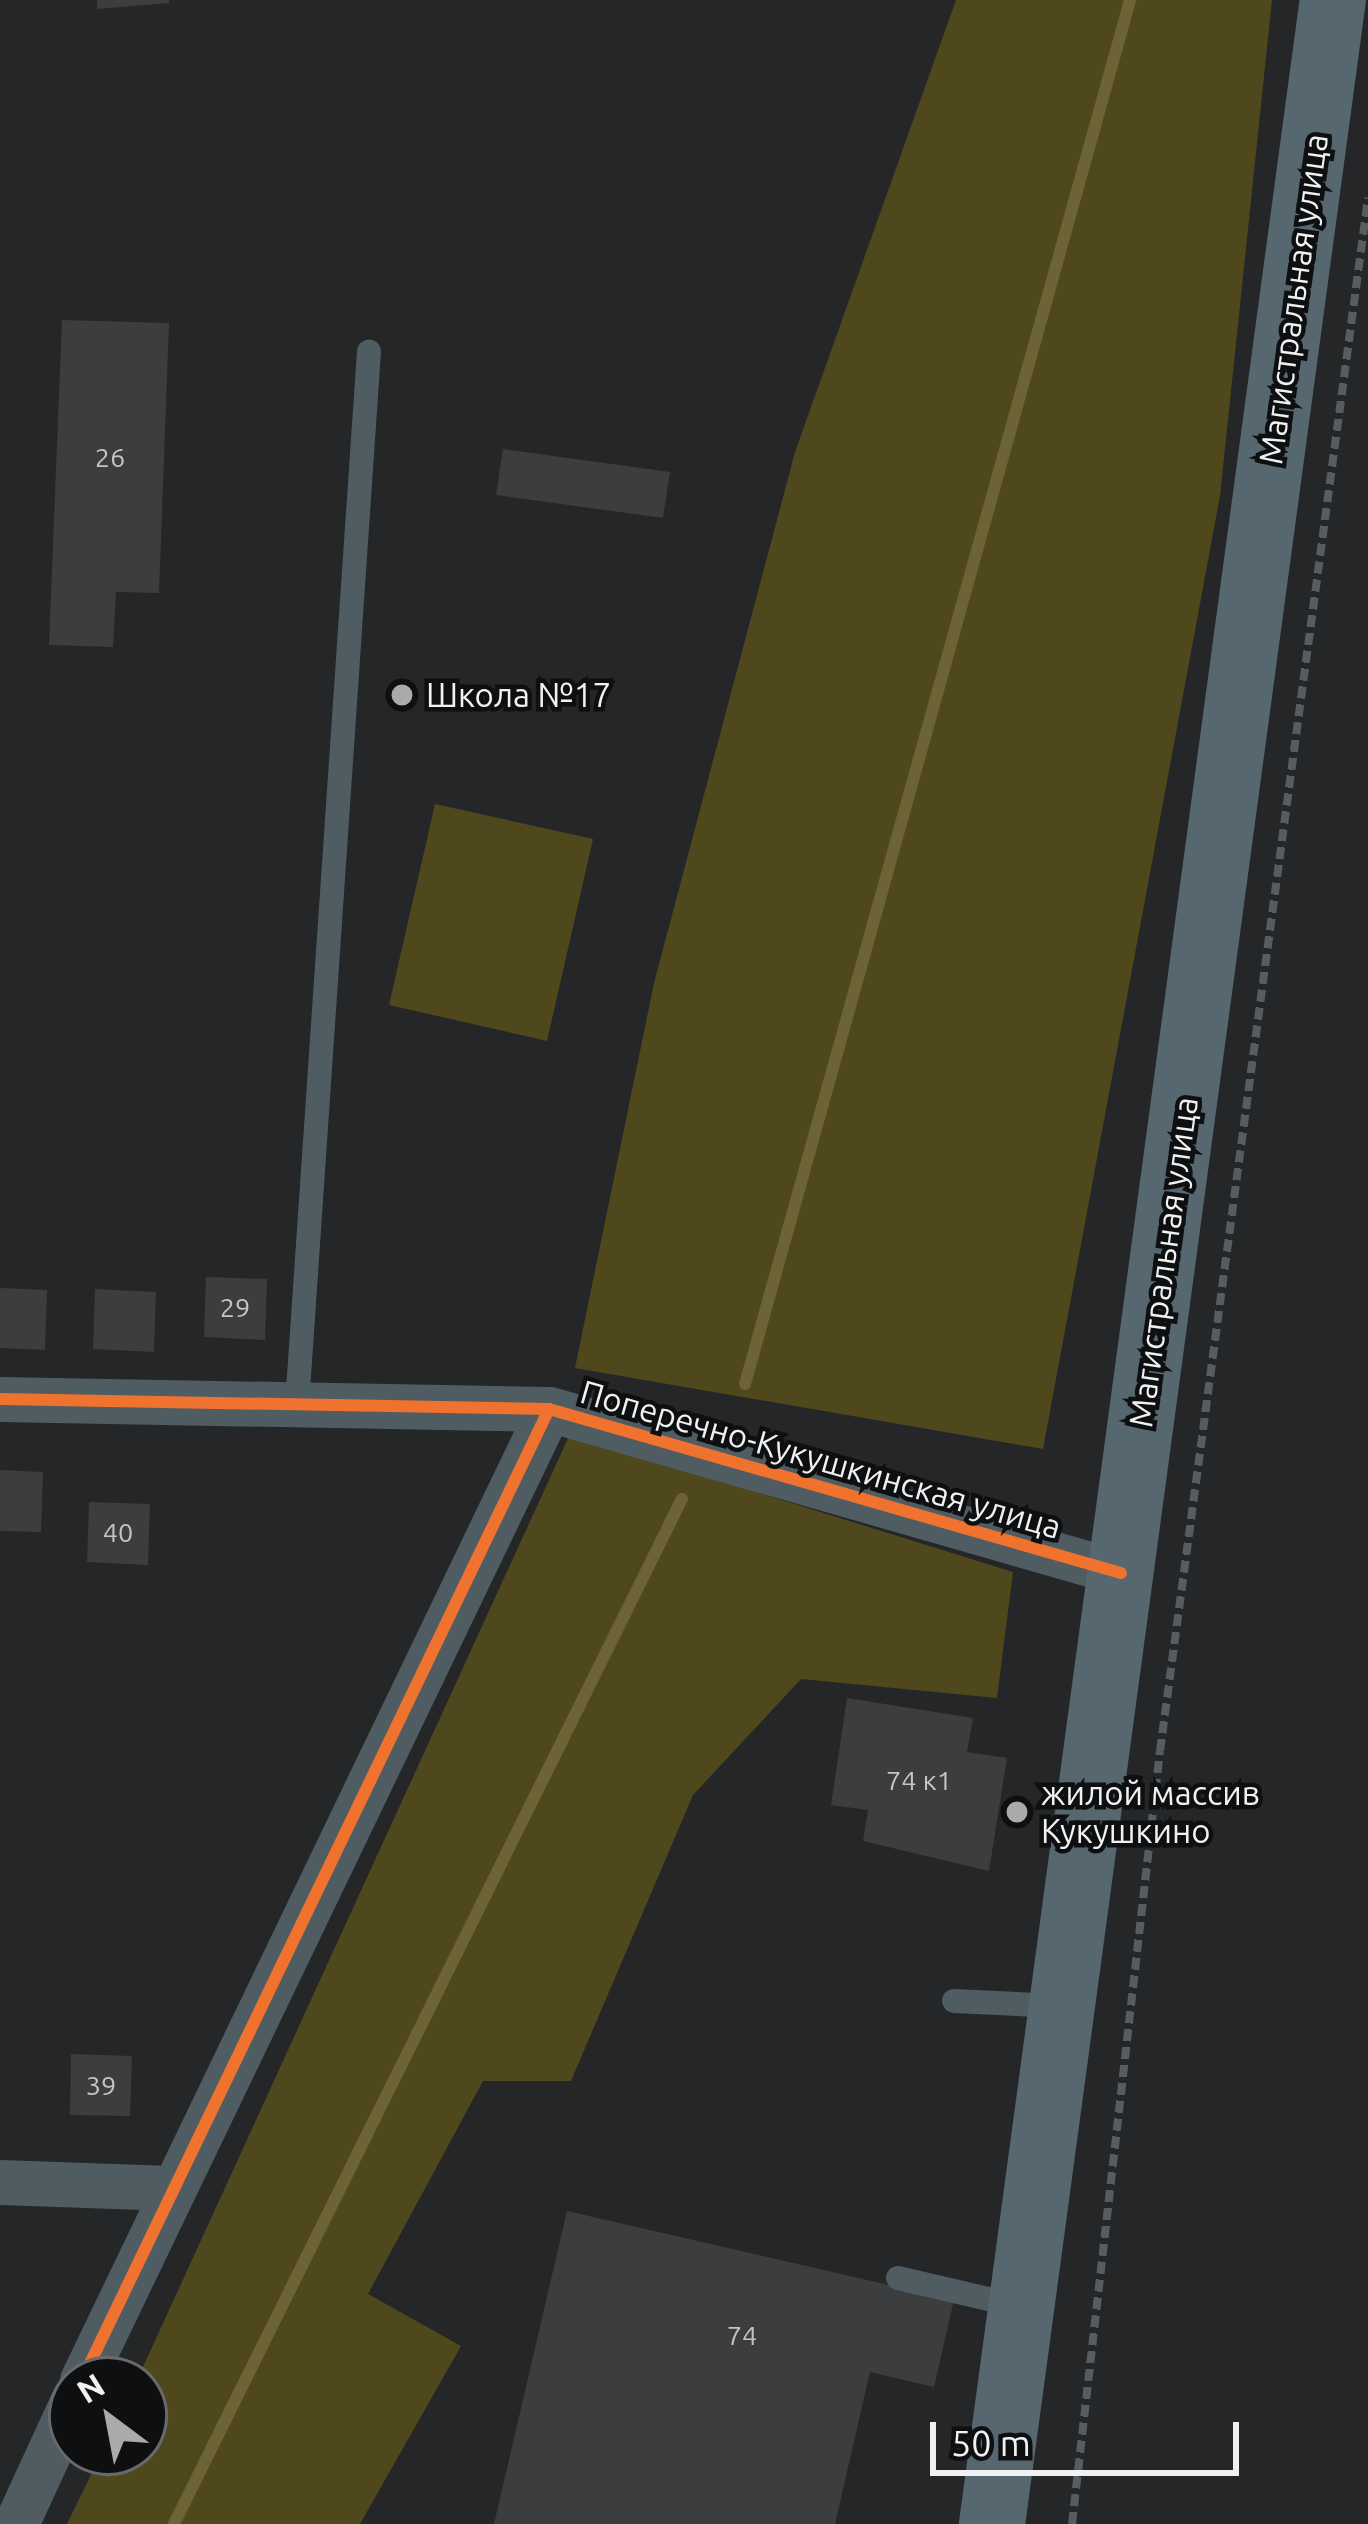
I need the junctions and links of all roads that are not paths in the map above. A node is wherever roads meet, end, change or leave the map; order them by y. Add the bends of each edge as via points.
1 (1333, 0) edge
2 (369, 351) dead end
3 (0, 1399) edge
4 (297, 1405) junction
5 (549, 1409) junction
6 (1121, 1573) junction
7 (954, 2001) dead end
8 (1062, 2006) junction
9 (0, 2182) edge
10 (171, 2188) junction
11 (898, 2278) dead end
12 (1022, 2307) junction
13 (93, 2356) edge
14 (48, 2454) edge
15 (16, 2524) edge
16 (992, 2524) edge

1 - 6 main road, Магистральная улица
2 - 4 lane
3 - 4 street, Поперечно-Кукушкинская улица
4 - 5 street, Поперечно-Кукушкинская улица
5 - 6 street, Поперечно-Кукушкинская улица
5 - 10 street
6 - 8 main road, Магистральная улица
7 - 8 lane
8 - 12 main road, Магистральная улица
9 - 10 street
10 - 13 street
11 - 12 lane
12 - 16 main road, Магистральная улица
14 - 15 street

